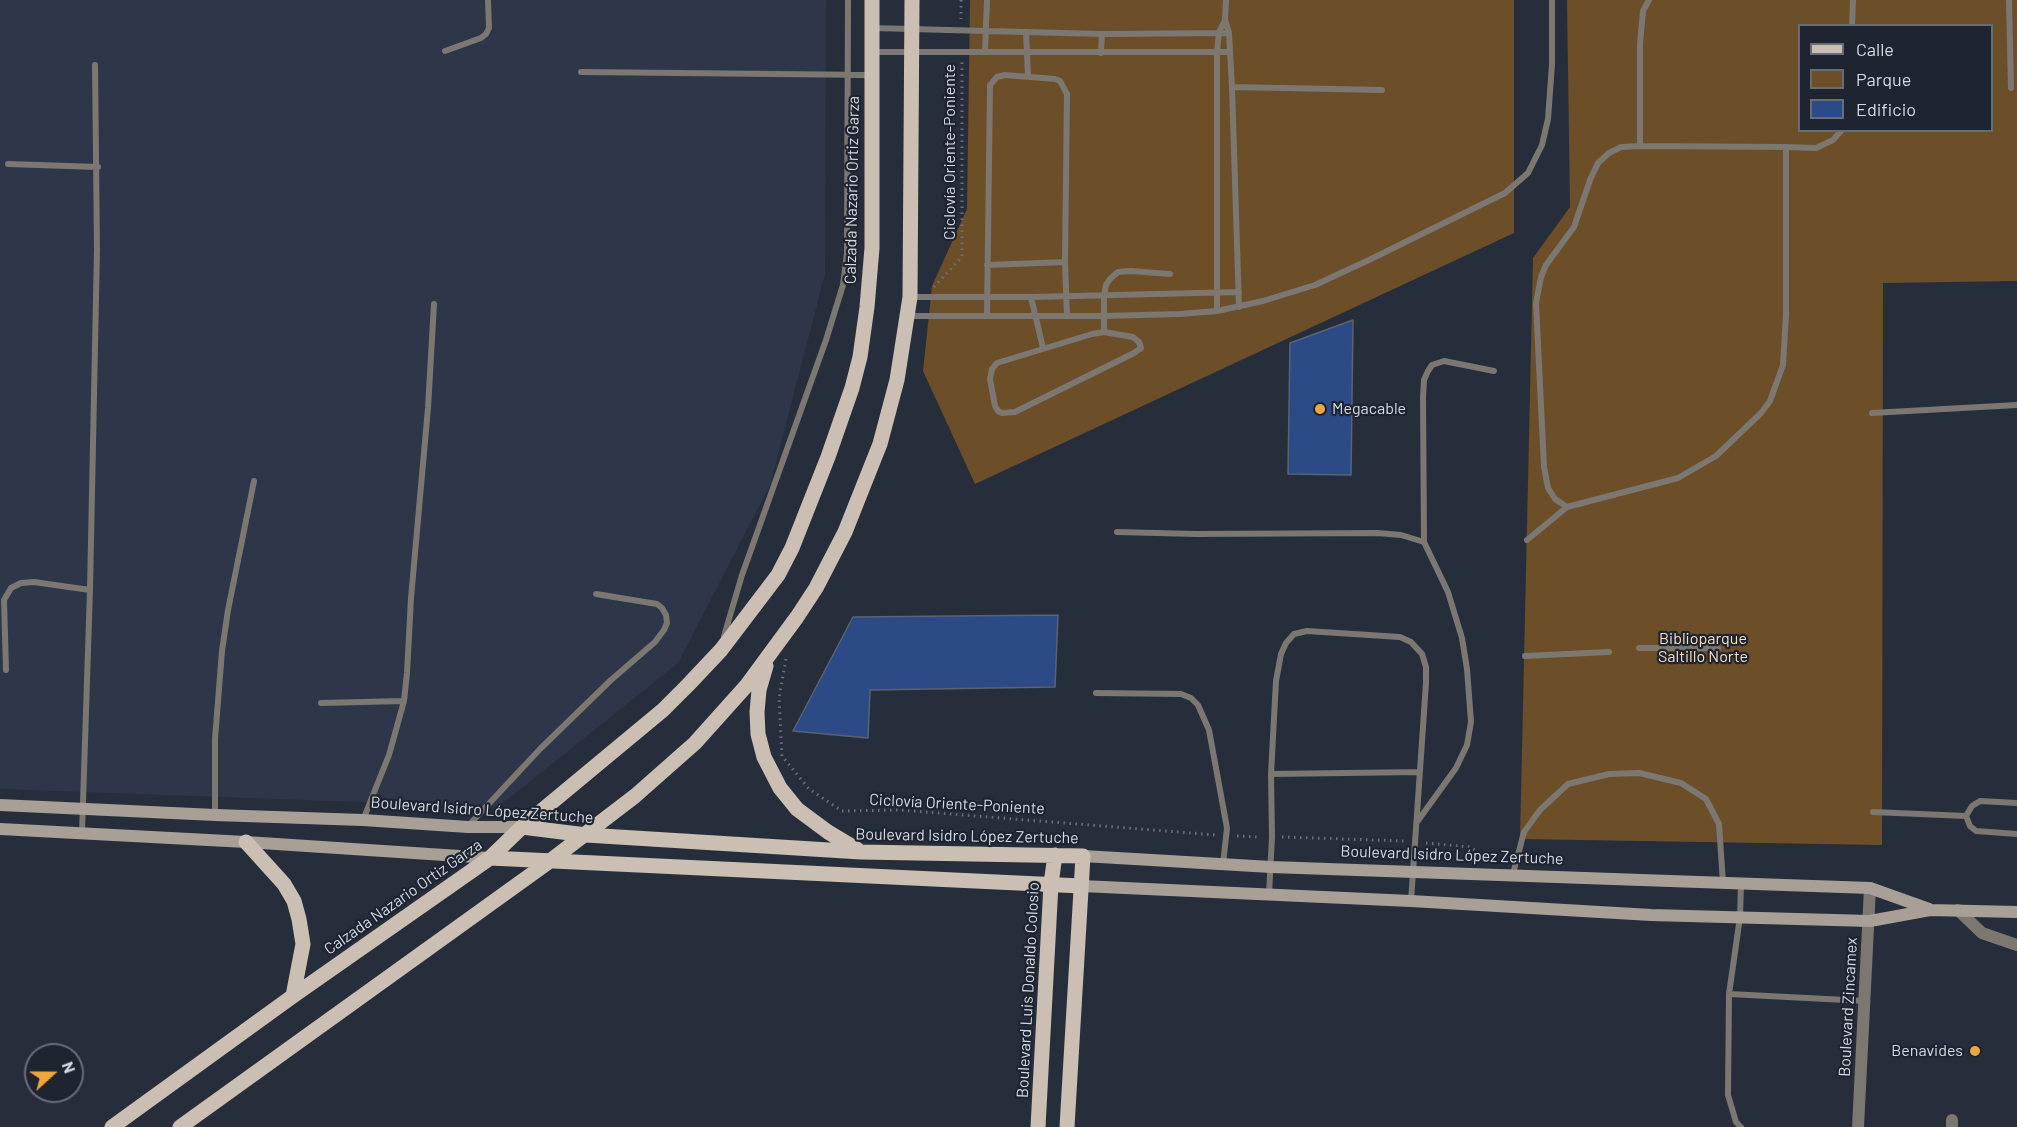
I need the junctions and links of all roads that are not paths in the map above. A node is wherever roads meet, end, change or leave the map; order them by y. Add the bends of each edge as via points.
1 (488, 0) edge
2 (848, 0) edge
3 (872, 0) edge
4 (912, 0) edge
5 (987, 0) edge
6 (1226, 0) edge
7 (1552, 0) edge
8 (1648, 0) edge
9 (1852, 0) edge
10 (2009, 0) edge
11 (1225, 20) junction
12 (1852, 24) edge
13 (872, 28) junction
14 (912, 29) junction
15 (986, 31) junction
16 (1026, 32) junction
17 (1219, 32) junction
18 (1229, 33) junction
19 (1102, 34) junction
20 (445, 51) dead end
21 (871, 52) junction
22 (912, 52) junction
23 (985, 52) junction
24 (1026, 52) junction
25 (1218, 52) junction
26 (1230, 52) junction
27 (1101, 53) junction
28 (95, 65) dead end
29 (581, 72) dead end
30 (848, 75) junction
31 (871, 75) junction
32 (1028, 75) junction
33 (1232, 87) junction
34 (2011, 88) dead end
35 (1382, 90) dead end
36 (1840, 132) edge
37 (1640, 146) junction
38 (1786, 147) junction
39 (8, 164) dead end
40 (98, 167) junction
41 (1065, 262) junction
42 (987, 265) junction
43 (1170, 274) dead end
44 (1239, 292) junction
45 (1216, 294) junction
46 (986, 296) junction
47 (1066, 296) junction
48 (1104, 296) junction
49 (918, 297) junction
50 (1031, 297) junction
51 (434, 304) dead end
52 (1239, 307) junction
53 (1217, 310) junction
54 (908, 316) junction
55 (987, 316) junction
56 (1035, 316) junction
57 (1067, 316) junction
58 (1104, 316) junction
59 (1104, 332) junction
60 (1043, 348) junction
61 (1494, 371) dead end
62 (2017, 405) edge
63 (1872, 413) dead end
64 (254, 481) dead end
65 (1567, 507) junction
66 (1117, 532) dead end
67 (1527, 540) dead end
68 (1424, 542) junction
69 (90, 590) junction
70 (597, 594) dead end
71 (1639, 648) dead end
72 (1718, 648) dead end
73 (721, 650) junction
74 (1609, 652) dead end
75 (768, 656) junction
76 (1525, 656) dead end
77 (6, 670) dead end
78 (1096, 693) dead end
79 (404, 701) junction
80 (321, 703) dead end
81 (1420, 772) junction
82 (1271, 774) junction
83 (2017, 803) edge
84 (0, 805) edge
85 (82, 808) junction
86 (1873, 812) dead end
87 (215, 815) junction
88 (1966, 816) junction
89 (363, 820) junction
90 (1416, 822) junction
91 (468, 827) junction
92 (522, 827) junction
93 (0, 829) edge
94 (82, 833) junction
95 (2017, 834) edge
96 (586, 835) junction
97 (246, 842) junction
98 (861, 852) junction
99 (1055, 855) junction
100 (1083, 856) junction
101 (490, 858) junction
102 (550, 861) junction
103 (1222, 864) junction
104 (1271, 867) junction
105 (1413, 871) junction
106 (1513, 874) junction
107 (1723, 883) junction
108 (1051, 884) junction
109 (1741, 884) junction
110 (1081, 886) junction
111 (1870, 888) junction
112 (1269, 895) junction
113 (1411, 901) junction
114 (1930, 910) junction
115 (1958, 910) junction
116 (2017, 912) edge
117 (1740, 917) junction
118 (1870, 921) junction
119 (2017, 945) edge
120 (1729, 994) junction
121 (293, 996) junction
122 (1866, 1001) junction
123 (112, 1127) edge
124 (180, 1127) edge
125 (1038, 1127) edge
126 (1067, 1127) edge
127 (1741, 1127) edge
128 (1858, 1127) edge

1 - 20 lane via 486,34
2 - 30 lane
3 - 13 main road, Calzada Nazario Ortiz Garza
4 - 14 main road
5 - 15 lane
6 - 11 lane
7 - 52 lane via 1548,119 1537,158 1518,183 1505,193 1315,285
8 - 37 lane via 1640,44
9 - 12 lane
10 - 34 lane
11 - 17 lane
11 - 18 lane
13 - 14 lane
13 - 21 main road, Calzada Nazario Ortiz Garza
14 - 15 lane
14 - 22 main road
15 - 16 lane
15 - 23 lane
16 - 19 lane
16 - 24 lane
17 - 18 lane
17 - 19 lane
17 - 25 lane
18 - 26 lane
19 - 27 lane
21 - 22 lane
21 - 31 main road, Calzada Nazario Ortiz Garza
22 - 23 lane
22 - 49 main road
23 - 24 lane
24 - 27 lane
24 - 32 lane
25 - 26 lane
25 - 27 lane
25 - 45 lane
26 - 33 lane
28 - 40 lane
29 - 30 lane
30 - 31 lane
30 - 73 lane via 847,253 843,285 742,575
31 - 73 main road, Calzada Nazario Ortiz Garza via 872,248 860,357 852,388 792,548 778,575
32 - 41 lane via 1060,81 1067,94
32 - 42 lane via 1001,76 990,85
33 - 35 lane
33 - 44 lane
36 - 38 lane via 1816,148
37 - 38 lane
37 - 65 lane via 1621,147 1598,163 1574,227 1546,266 1538,287 1535,317 1544,467 1548,488
38 - 65 lane via 1783,365 1770,400 1716,456 1678,478
39 - 40 lane
40 - 69 lane
41 - 42 lane
41 - 47 lane
42 - 46 lane
43 - 48 lane via 1118,272 1110,279
44 - 45 lane
44 - 52 lane
45 - 48 lane
45 - 53 lane
46 - 49 lane
46 - 50 lane
46 - 55 lane
47 - 48 lane
47 - 50 lane
47 - 57 lane
48 - 58 lane
49 - 54 main road
50 - 56 lane
51 - 79 lane
52 - 53 lane
53 - 58 lane
54 - 55 lane
54 - 75 main road via 889,413 868,479 816,588
55 - 56 lane
56 - 57 lane
56 - 60 lane
57 - 58 lane
58 - 59 lane
59 - 60 lane
59 - 60 lane via 1133,337 1141,348 1015,412 998,411 990,379 994,366
61 - 68 lane via 1443,361 1428,370 1423,397
62 - 63 lane
64 - 87 lane via 221,662
65 - 67 lane
66 - 68 lane via 1377,533
68 - 90 lane via 1448,592 1462,638 1471,722 1467,745 1456,768
69 - 77 lane via 34,582 11,588 4,600
69 - 85 lane
70 - 91 lane via 657,604 666,615 664,630 540,749
71 - 72 lane
73 - 92 main road, Calzada Nazario Ortiz Garza via 663,710
74 - 76 lane
75 - 96 main road via 694,743
75 - 98 main road via 757,712 764,757 780,788 797,808
78 - 103 lane via 1181,694 1198,705 1209,730 1227,828
79 - 80 lane
79 - 89 lane
81 - 82 lane
81 - 82 lane via 1426,666 1422,654 1400,637 1306,631 1294,634 1281,654
81 - 90 lane
82 - 104 lane
83 - 88 lane via 1980,801
84 - 85 main road, Boulevard Isidro López Zertuche
85 - 87 main road, Boulevard Isidro López Zertuche
85 - 94 lane
86 - 88 lane
87 - 89 main road, Boulevard Isidro López Zertuche
88 - 95 lane via 1976,831
89 - 91 main road, Boulevard Isidro López Zertuche
90 - 105 lane
91 - 92 main road, Boulevard Isidro López Zertuche
92 - 96 main road, Boulevard Isidro López Zertuche
92 - 101 main road, Calzada Nazario Ortiz Garza
93 - 94 main road, Boulevard Isidro López Zertuche
94 - 97 main road, Boulevard Isidro López Zertuche
96 - 98 main road, Boulevard Isidro López Zertuche
96 - 102 main road
97 - 101 main road, Boulevard Isidro López Zertuche
97 - 121 main road via 284,884 294,902 303,944
98 - 99 main road, Boulevard Isidro López Zertuche
99 - 100 main road, Boulevard Isidro López Zertuche
99 - 108 main road, Boulevard Luis Donaldo Colosio
100 - 103 main road, Boulevard Isidro López Zertuche
100 - 110 main road
101 - 102 main road, Boulevard Isidro López Zertuche
101 - 121 main road, Calzada Nazario Ortiz Garza
102 - 108 main road, Boulevard Isidro López Zertuche
102 - 124 main road
103 - 104 main road, Boulevard Isidro López Zertuche
104 - 105 main road, Boulevard Isidro López Zertuche
104 - 112 lane
105 - 106 main road, Boulevard Isidro López Zertuche
105 - 113 lane
106 - 107 main road, Boulevard Isidro López Zertuche
106 - 107 lane via 1524,832 1540,810 1568,784 1609,774 1640,773 1681,783 1706,799 1719,824
107 - 109 main road, Boulevard Isidro López Zertuche
108 - 110 main road, Boulevard Isidro López Zertuche
108 - 125 main road, Boulevard Luis Donaldo Colosio
109 - 111 main road, Boulevard Isidro López Zertuche
109 - 117 lane
110 - 112 main road, Boulevard Isidro López Zertuche
110 - 126 main road
111 - 114 main road, Boulevard Isidro López Zertuche
111 - 118 street, Boulevard Zincamex
112 - 113 main road, Boulevard Isidro López Zertuche
113 - 117 main road, Boulevard Isidro López Zertuche
114 - 115 main road, Boulevard Isidro López Zertuche
114 - 118 main road, Boulevard Isidro López Zertuche
115 - 116 main road, Boulevard Isidro López Zertuche
115 - 119 street via 1982,933
117 - 118 main road, Boulevard Isidro López Zertuche
117 - 120 lane
118 - 122 street, Boulevard Zincamex
120 - 122 lane
120 - 127 lane via 1728,1095
121 - 123 main road, Calzada Nazario Ortiz Garza
122 - 128 street, Boulevard Zincamex

